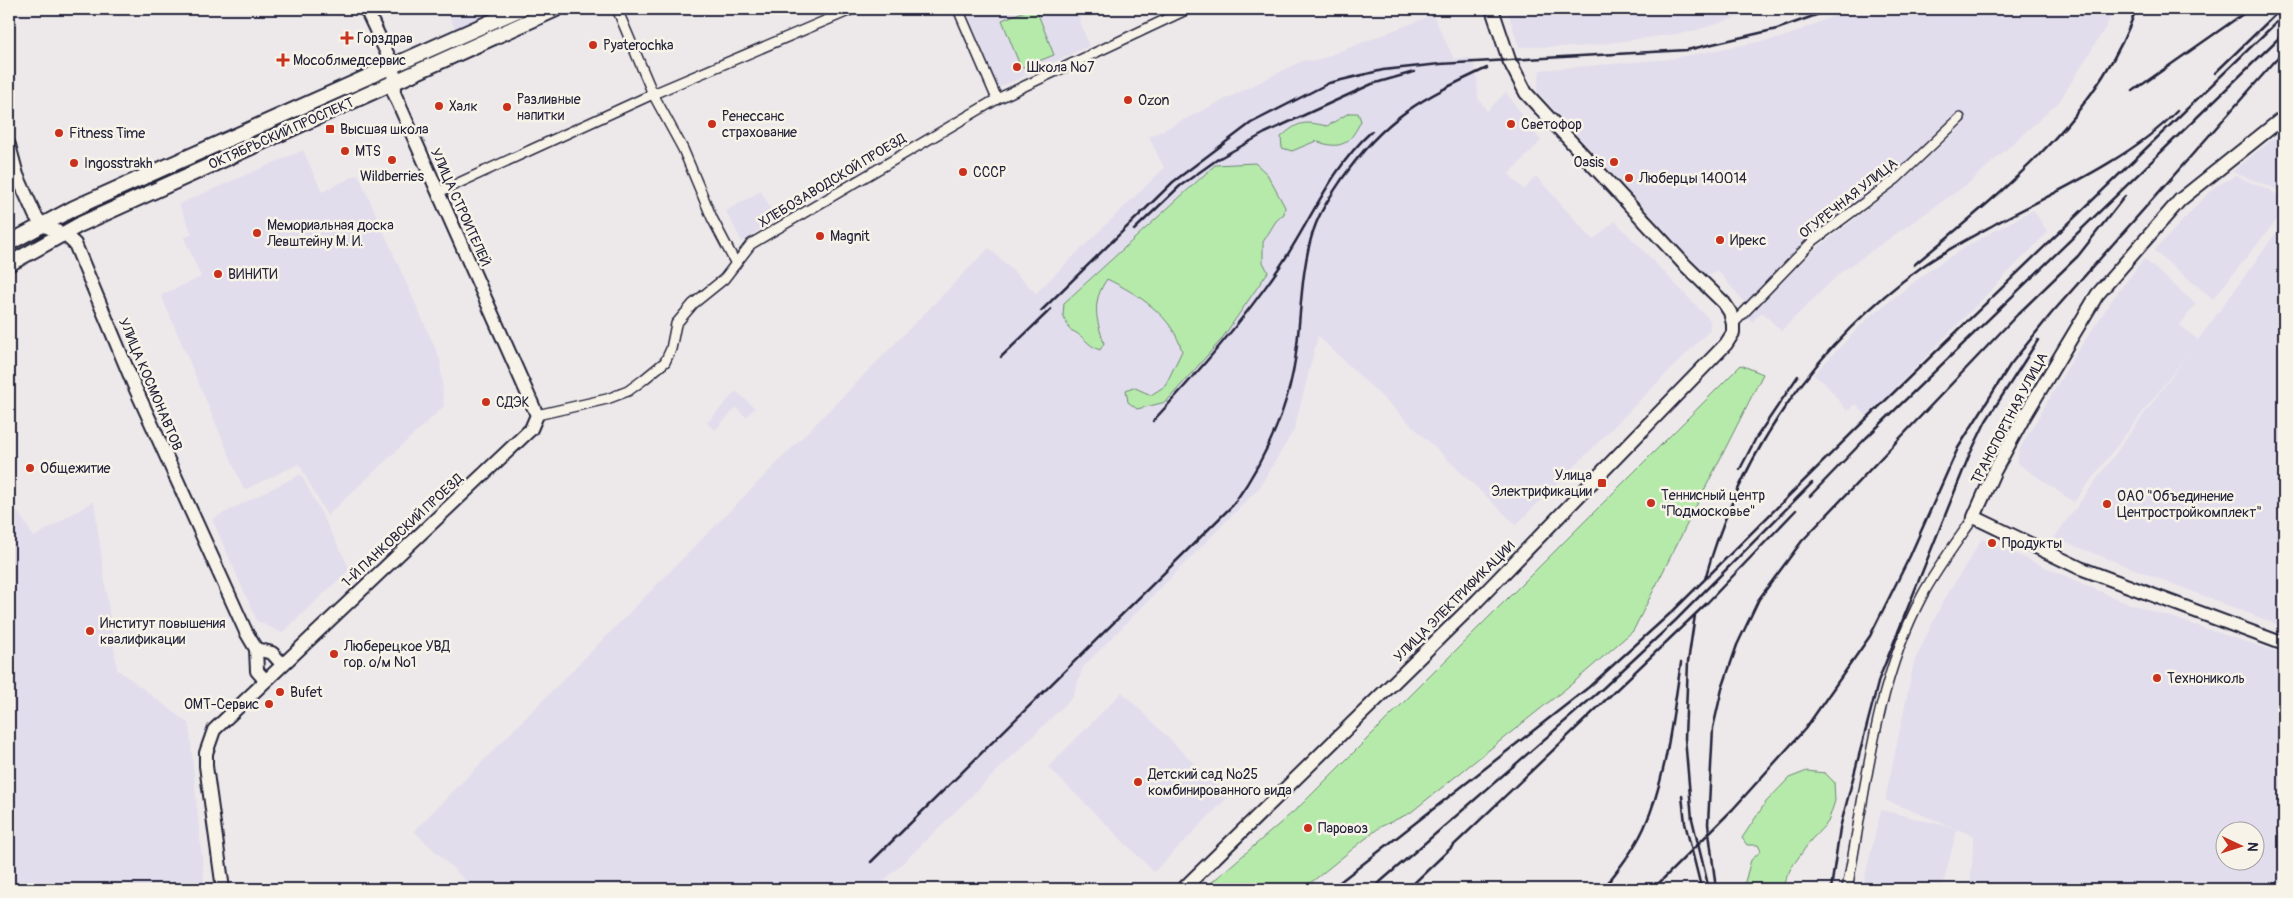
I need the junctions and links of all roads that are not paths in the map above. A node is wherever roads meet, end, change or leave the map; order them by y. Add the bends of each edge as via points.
1 (366, 9) edge
2 (520, 9) edge
3 (556, 9) edge
4 (617, 9) edge
5 (853, 9) edge
6 (958, 9) edge
7 (1188, 9) edge
8 (1492, 9) edge
9 (393, 66) junction
10 (393, 82) junction
11 (653, 94) junction
12 (997, 99) junction
13 (2284, 117) edge
14 (1960, 118) dead end
15 (9, 145) edge
16 (439, 192) junction
17 (42, 225) junction
18 (64, 234) junction
19 (9, 244) edge
20 (9, 264) edge
21 (736, 264) junction
22 (1733, 324) junction
23 (537, 415) junction
24 (1974, 517) junction
25 (2284, 644) edge
26 (256, 649) junction
27 (282, 664) junction
28 (265, 680) junction
29 (223, 889) edge
30 (1183, 889) edge
31 (1847, 889) edge

1 - 9 street, УЛИЦА СТРОИТЕЛЕЙ
2 - 9 main road, ОКТЯБРЬСКИЙ ПРОСПЕКТ
3 - 10 main road, ОКТЯБРЬСКИЙ ПРОСПЕКТ
4 - 11 street
5 - 11 street
6 - 12 street
7 - 12 street, ХЛЕБОЗАВОДСКОЙ ПРОЕЗД
8 - 22 street via 1508,60 1526,93 1724,303
9 - 10 street, УЛИЦА СТРОИТЕЛЕЙ
9 - 17 main road, ОКТЯБРЬСКИЙ ПРОСПЕКТ
10 - 16 street, УЛИЦА СТРОИТЕЛЕЙ via 394,93
10 - 18 main road, ОКТЯБРЬСКИЙ ПРОСПЕКТ
11 - 16 street
11 - 21 street via 683,149 712,218
12 - 21 street, ХЛЕБОЗАВОДСКОЙ ПРОЕЗД via 751,244
13 - 24 street, ТРАНСПОРТНАЯ УЛИЦА via 2180,200 2098,295 2024,417
14 - 22 street, ОГУРЕЧНАЯ УЛИЦА via 1896,179 1813,241
15 - 17 street via 17,174
16 - 23 street, УЛИЦА СТРОИТЕЛЕЙ
17 - 18 street, УЛИЦА КОСМОНАВТОВ
17 - 19 main road, ОКТЯБРЬСКИЙ ПРОСПЕКТ
18 - 20 main road, ОКТЯБРЬСКИЙ ПРОСПЕКТ
18 - 26 street, УЛИЦА КОСМОНАВТОВ via 79,252 133,383
21 - 23 street, ХЛЕБОЗАВОДСКОЙ ПРОЕЗД via 676,324 665,362 644,380 607,399
22 - 30 street, УЛИЦА ЭЛЕКТРИФИКАЦИИ via 1726,344 1477,601
23 - 27 street, 1-Й ПАНКОВСКИЙ ПРОЕЗД via 531,429
24 - 25 street via 2080,568
24 - 31 street via 1922,596 1904,635 1869,755
26 - 27 street via 272,653
26 - 28 street via 257,671
27 - 28 street, 1-Й ПАНКОВСКИЙ ПРОЕЗД
28 - 29 street, 1-Й ПАНКОВСКИЙ ПРОЕЗД via 214,730 206,753

